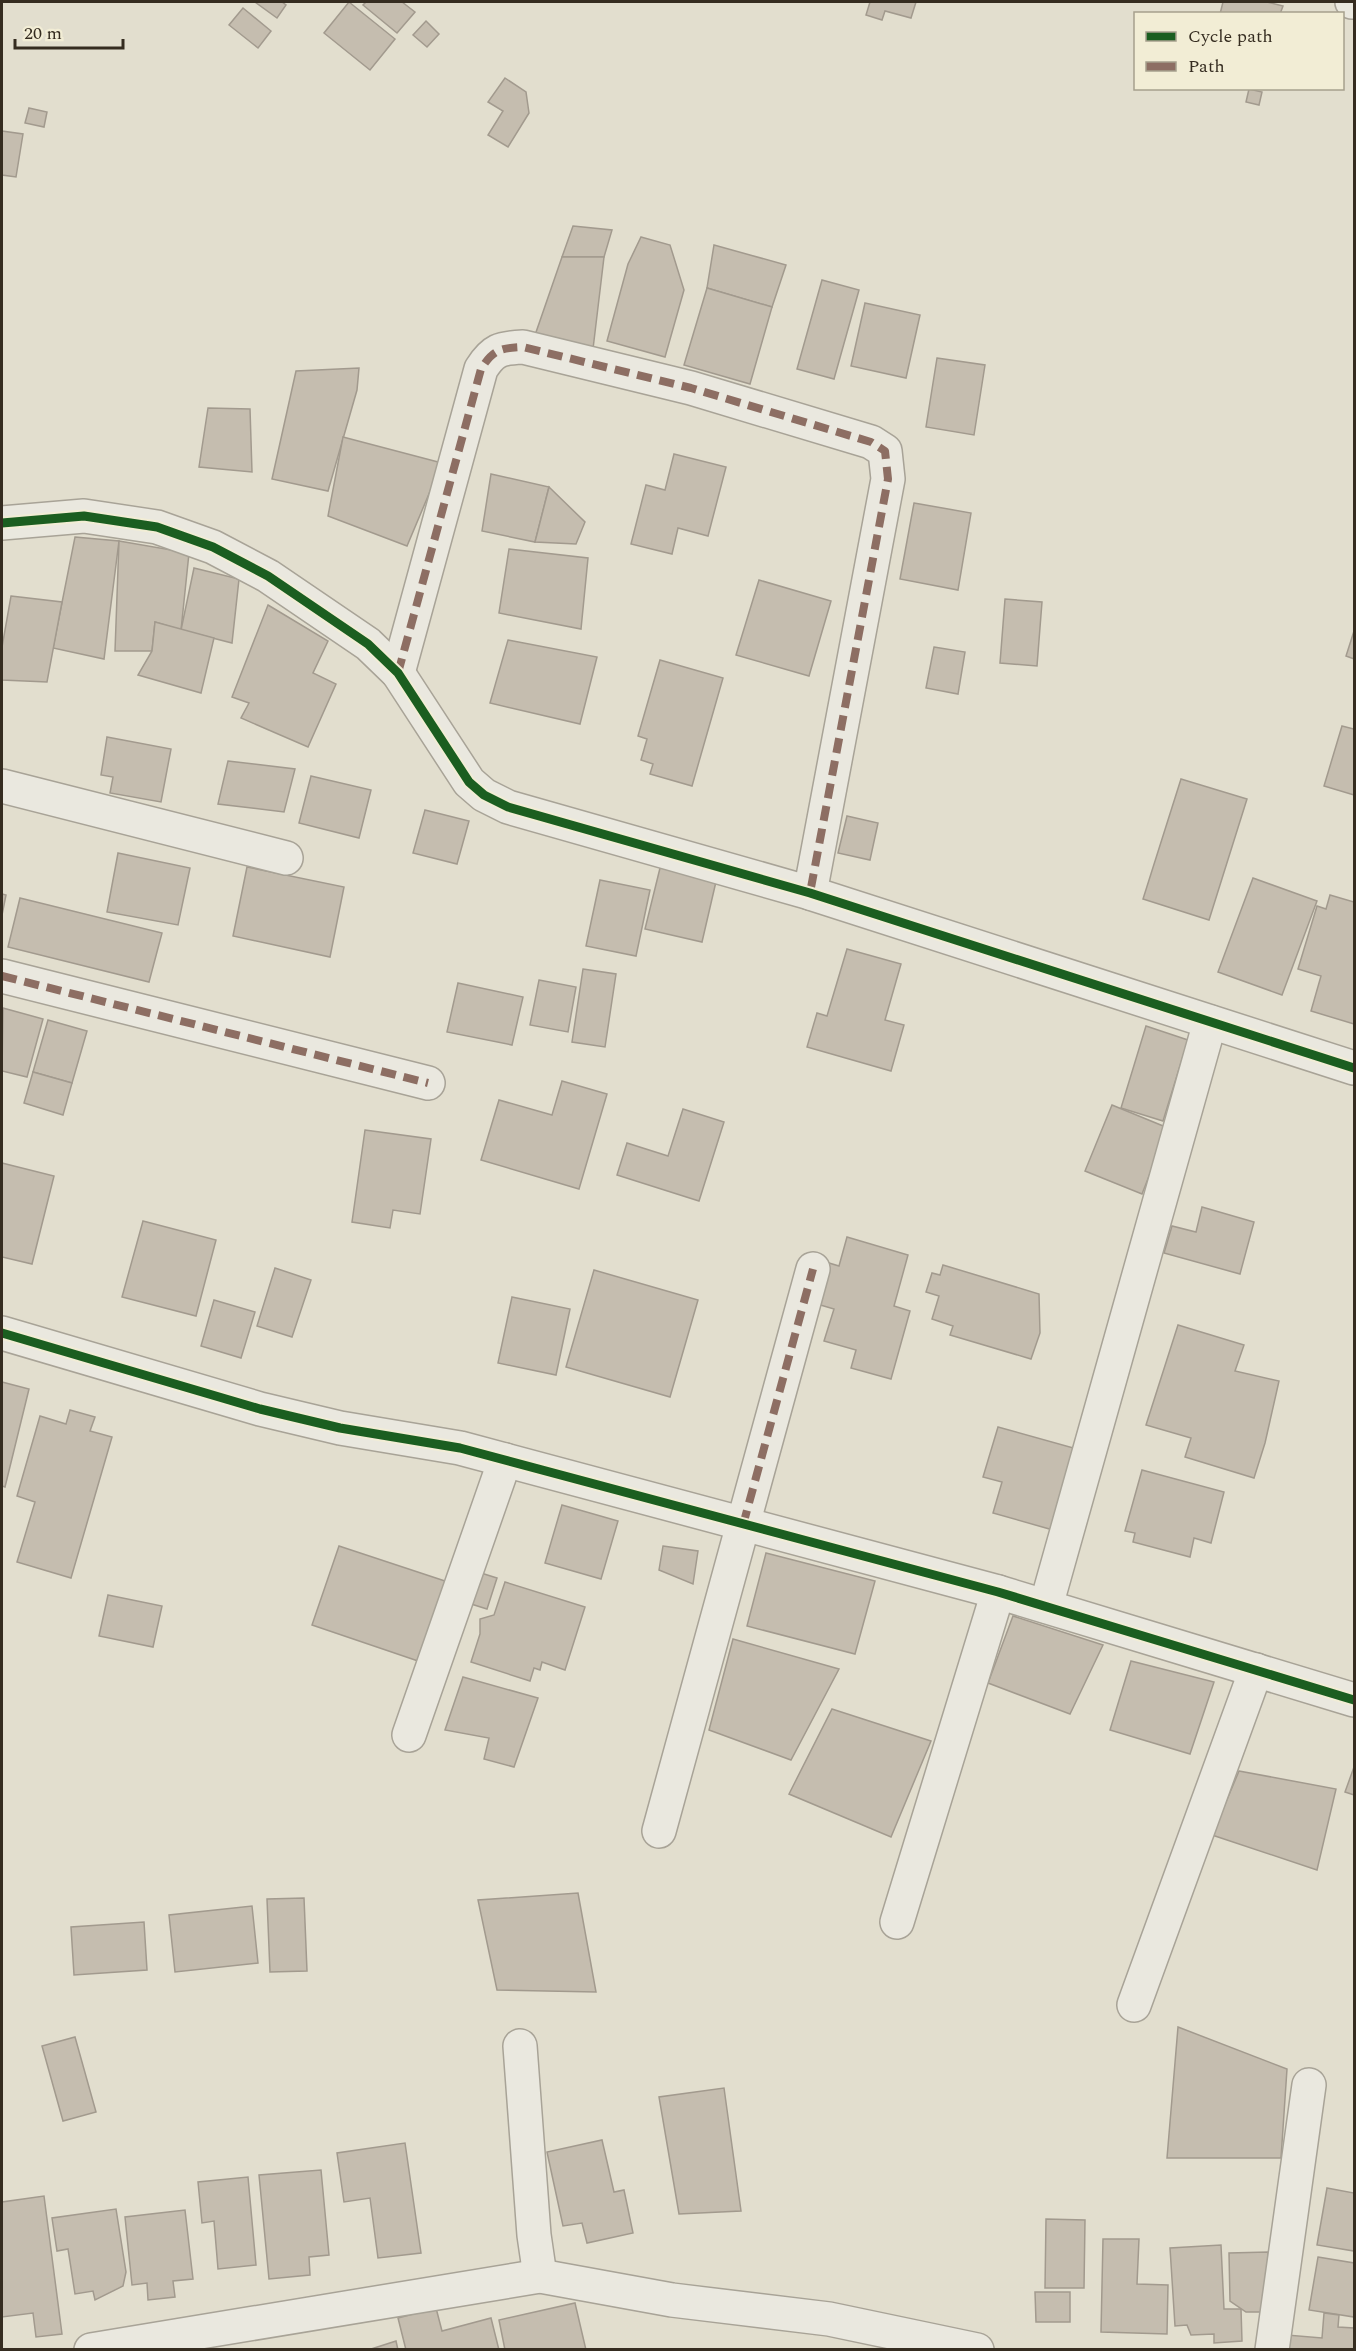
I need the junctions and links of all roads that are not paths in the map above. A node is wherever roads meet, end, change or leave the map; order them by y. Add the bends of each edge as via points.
1 (2, 523) edge
2 (398, 674) junction
3 (2, 786) edge
4 (286, 858) dead end
5 (810, 893) junction
6 (2, 976) edge
7 (1210, 1022) junction
8 (1354, 1068) edge
9 (428, 1083) dead end
10 (813, 1269) dead end
11 (2, 1333) edge
12 (505, 1460) junction
13 (743, 1525) junction
14 (998, 1592) junction
15 (1046, 1606) junction
16 (1256, 1670) junction
17 (1354, 1700) edge
18 (409, 1735) dead end
19 (658, 1831) dead end
20 (897, 1922) dead end
21 (1134, 2005) dead end
22 (520, 2046) dead end
23 (1310, 2085) dead end
24 (540, 2276) junction
25 (91, 2349) edge
26 (977, 2349) edge
27 (1272, 2349) edge

1 - 2 street via 84,516 158,526 213,547 268,576 368,644
2 - 5 street via 469,782 484,795 508,807
2 - 5 street via 481,369 491,354 522,347 691,388 871,442 885,451 888,479
3 - 4 street
5 - 7 street
6 - 9 street
7 - 8 street
7 - 15 street
10 - 13 street
11 - 12 street via 260,1409
12 - 13 street
12 - 18 street
13 - 14 street
13 - 19 street
14 - 15 street
14 - 20 street
15 - 16 street
16 - 17 street
16 - 21 street
22 - 24 street
23 - 27 street
24 - 25 street
24 - 26 street via 672,2300 829,2319

